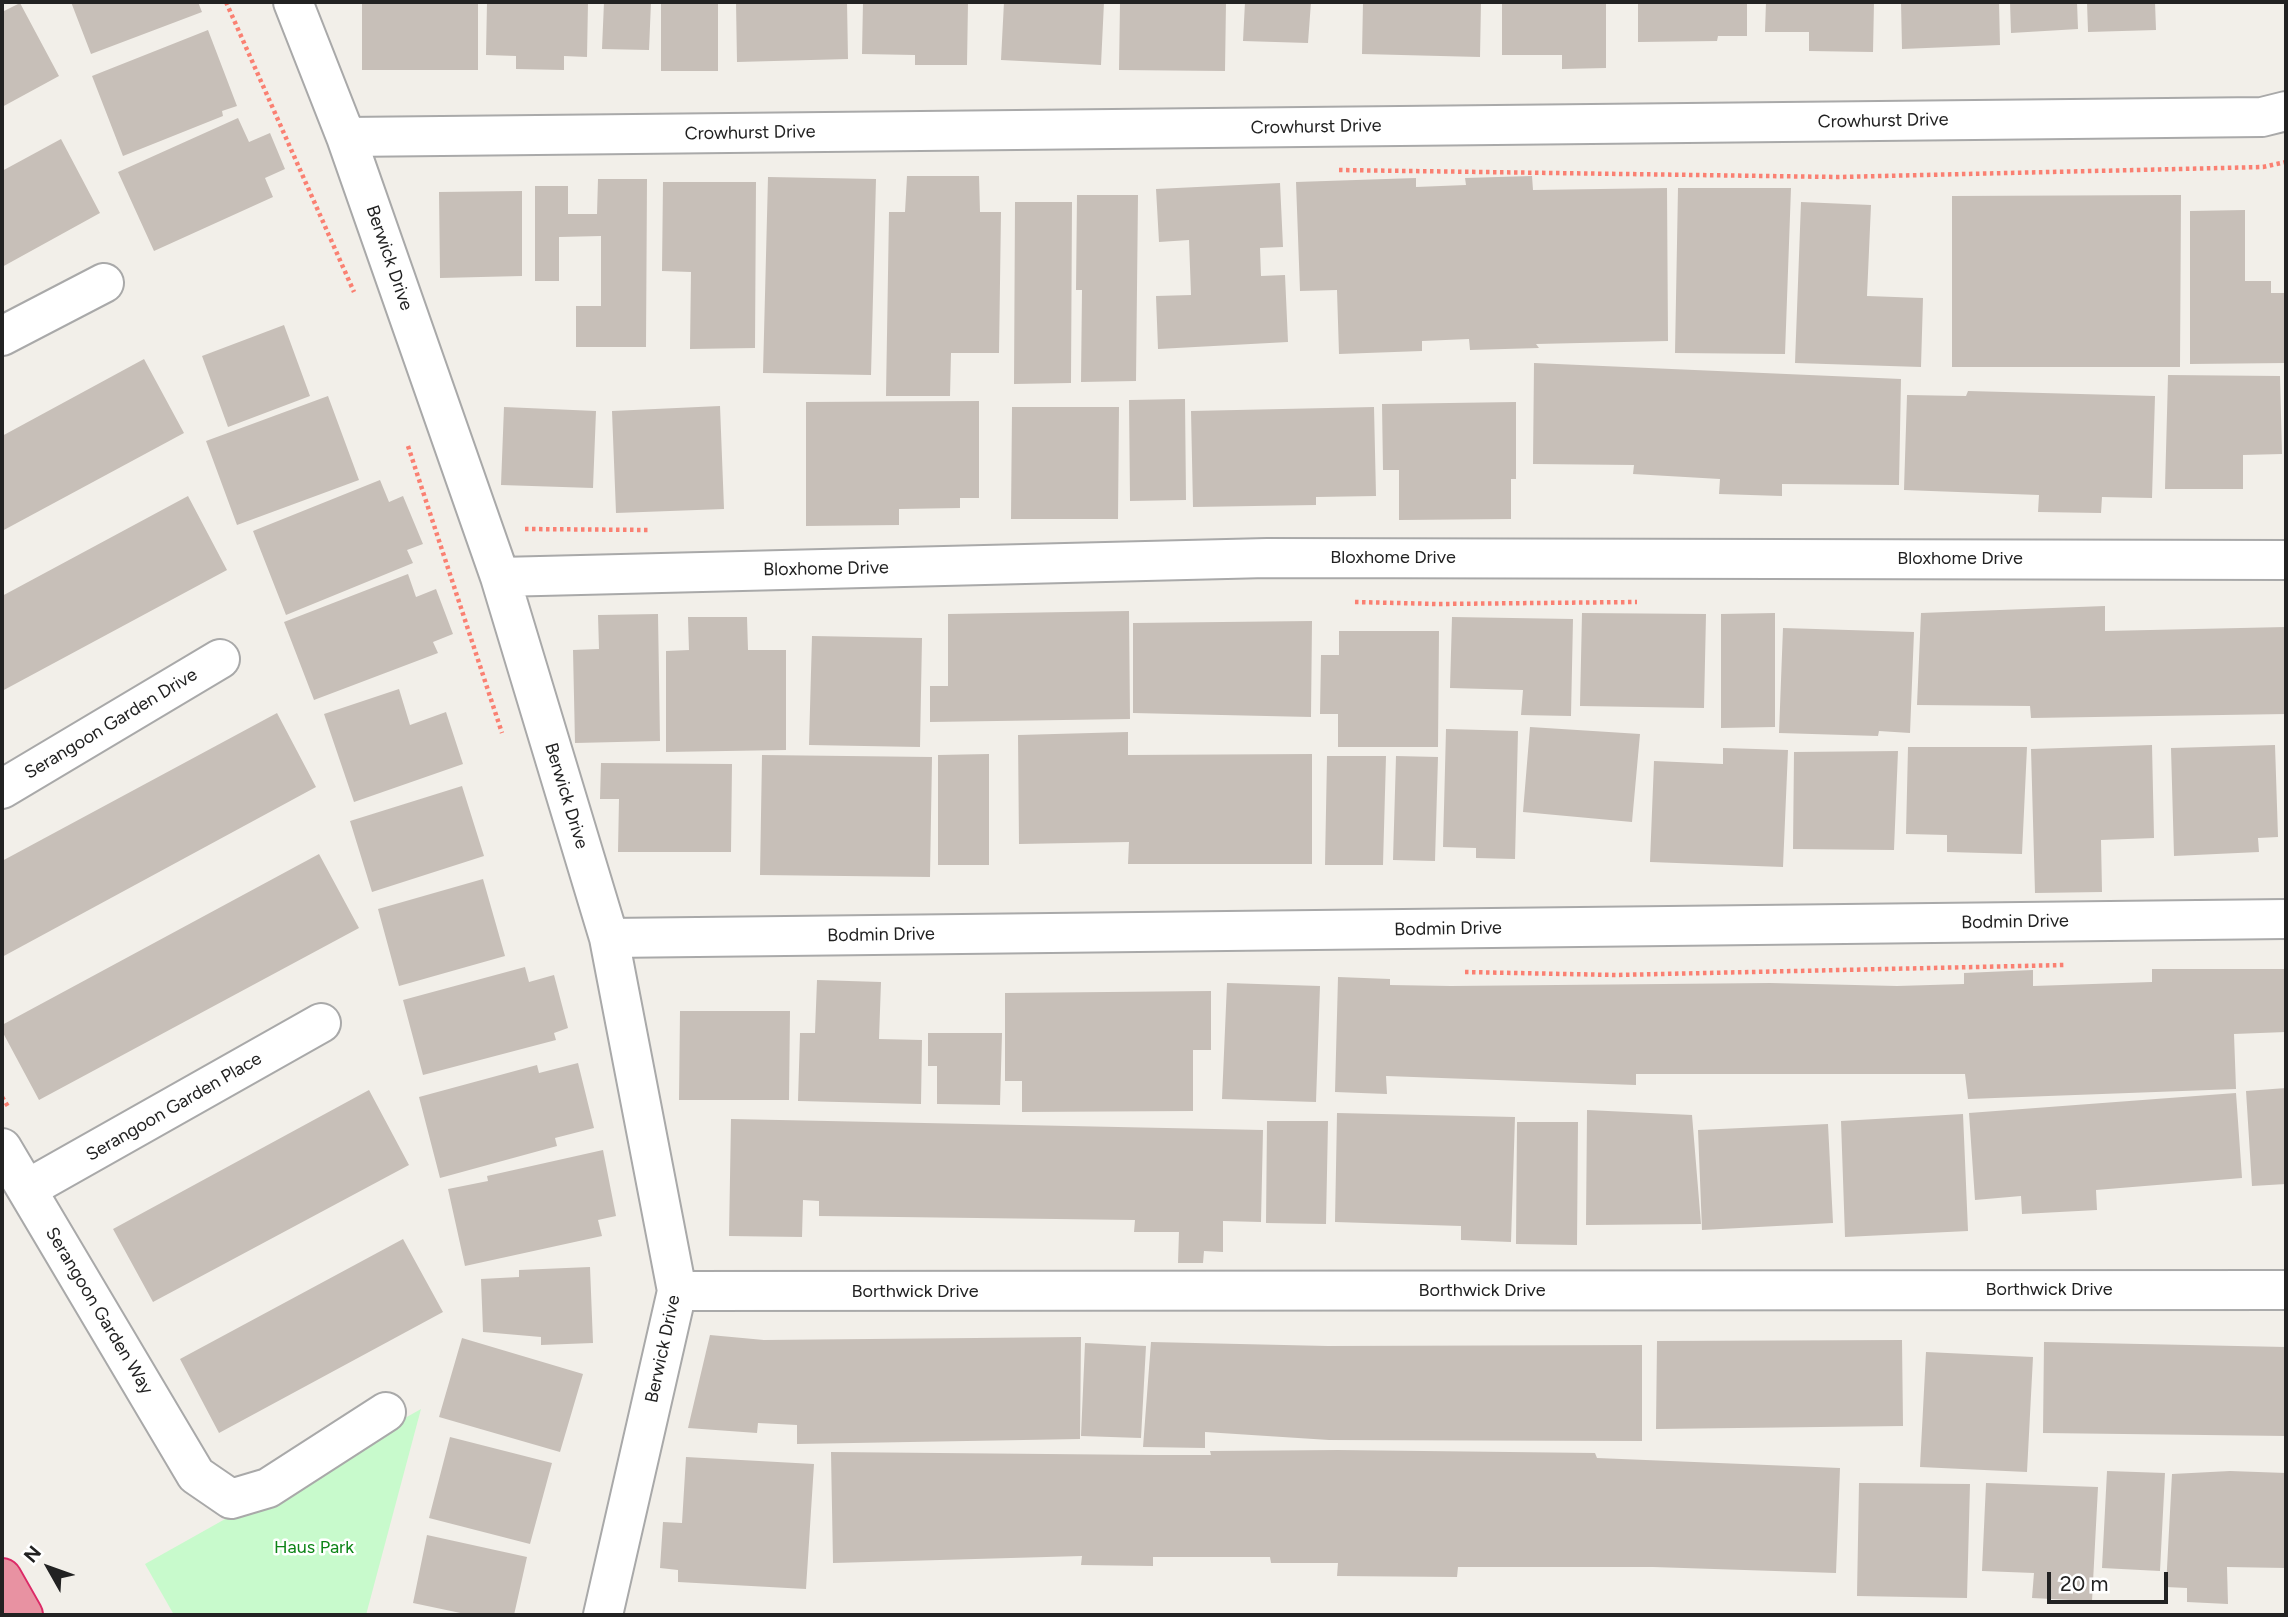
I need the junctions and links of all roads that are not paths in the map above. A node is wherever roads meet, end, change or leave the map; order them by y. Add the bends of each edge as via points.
1 (293, 2) edge
2 (2286, 111) edge
3 (346, 137) junction
4 (104, 283) dead end
5 (2, 337) edge
6 (2286, 560) edge
7 (500, 577) junction
8 (220, 659) dead end
9 (2, 789) edge
10 (2286, 919) edge
11 (609, 938) junction
12 (321, 1023) dead end
13 (2, 1148) edge
14 (27, 1189) junction
15 (2286, 1290) edge
16 (677, 1292) junction
17 (386, 1412) dead end
18 (2, 1578) edge
19 (23, 1615) edge
20 (603, 1615) edge

1 - 3 street, Berwick Drive
2 - 3 street, Crowhurst Drive via 2262,117
3 - 7 street, Berwick Drive
4 - 5 street
6 - 7 street, Bloxhome Drive via 1267,558
7 - 11 street, Berwick Drive
8 - 9 street, Serangoon Garden Drive
10 - 11 street, Bodmin Drive
11 - 16 street, Berwick Drive
12 - 14 street, Serangoon Garden Place
13 - 14 street, Serangoon Garden Way
14 - 17 street, Serangoon Garden Way via 196,1475 231,1499 268,1488
15 - 16 street, Borthwick Drive
16 - 20 street, Berwick Drive
18 - 19 highway

